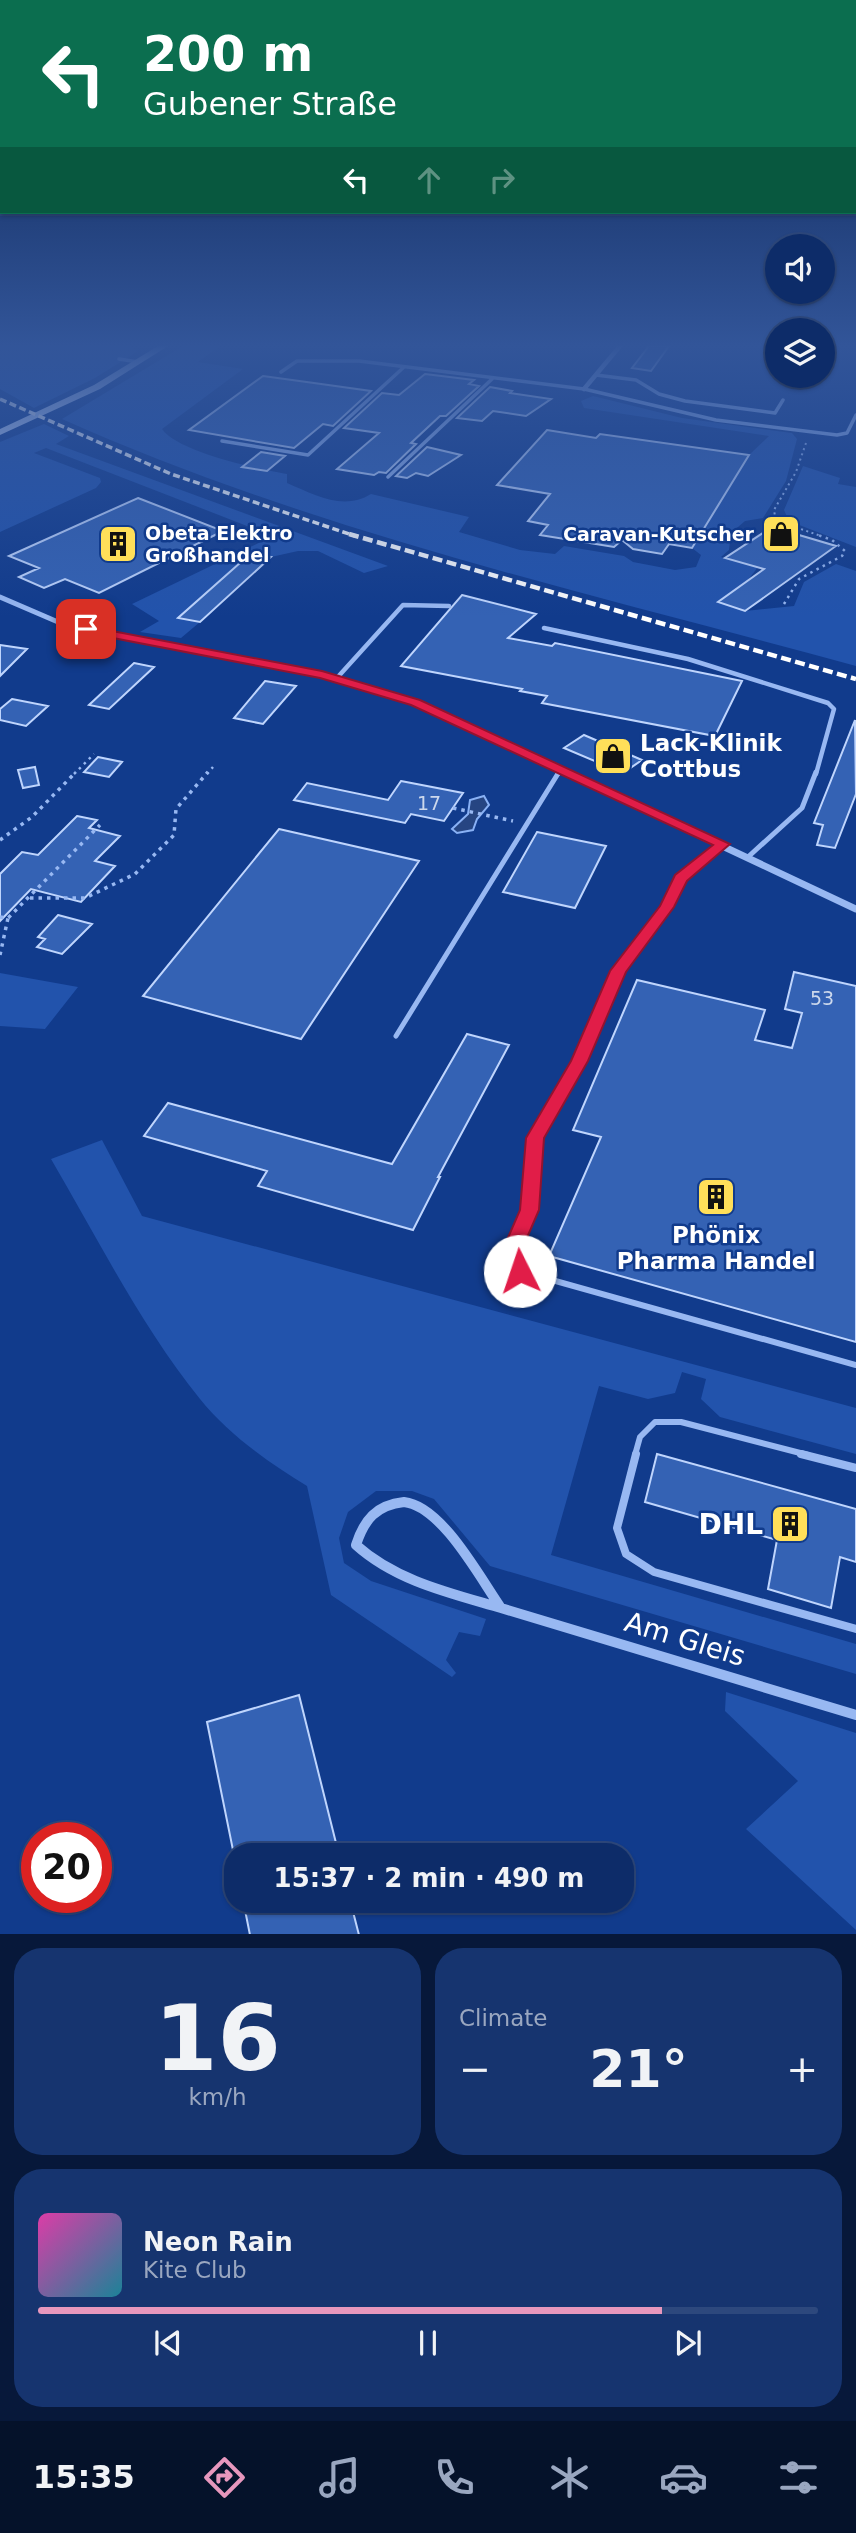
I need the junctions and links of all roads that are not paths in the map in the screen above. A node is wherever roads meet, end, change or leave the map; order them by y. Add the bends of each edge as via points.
1 (330, 436) edge
2 (431, 436) edge
3 (222, 442) dead end
4 (388, 477) dead end
5 (0, 597) edge
6 (449, 606) dead end
7 (544, 628) dead end
8 (336, 679) junction
9 (561, 771) junction
10 (723, 844) junction
11 (748, 857) junction
12 (856, 909) edge
13 (396, 1036) dead end
14 (856, 1365) edge
15 (856, 1468) edge
16 (500, 1608) junction
17 (856, 1629) edge
18 (856, 1715) edge

1 - 3 lane via 308,456
2 - 4 lane
5 - 8 street via 65,625
6 - 8 lane via 403,604
7 - 11 lane via 655,649 797,691 834,709 802,808
8 - 9 street via 441,713
9 - 10 street
9 - 13 lane
10 - 11 street
10 - 14 lane via 681,878 667,907 618,971 579,1061 535,1138 530,1210 516,1240 520,1271
11 - 12 street
15 - 17 lane via 681,1422 655,1422 640,1437 617,1528 626,1553 654,1572
16 - 16 street, Am Gleis via 425,1585 375,1562 356,1545 363,1522 383,1506 401,1501 421,1507 438,1522
16 - 18 street, Am Gleis

